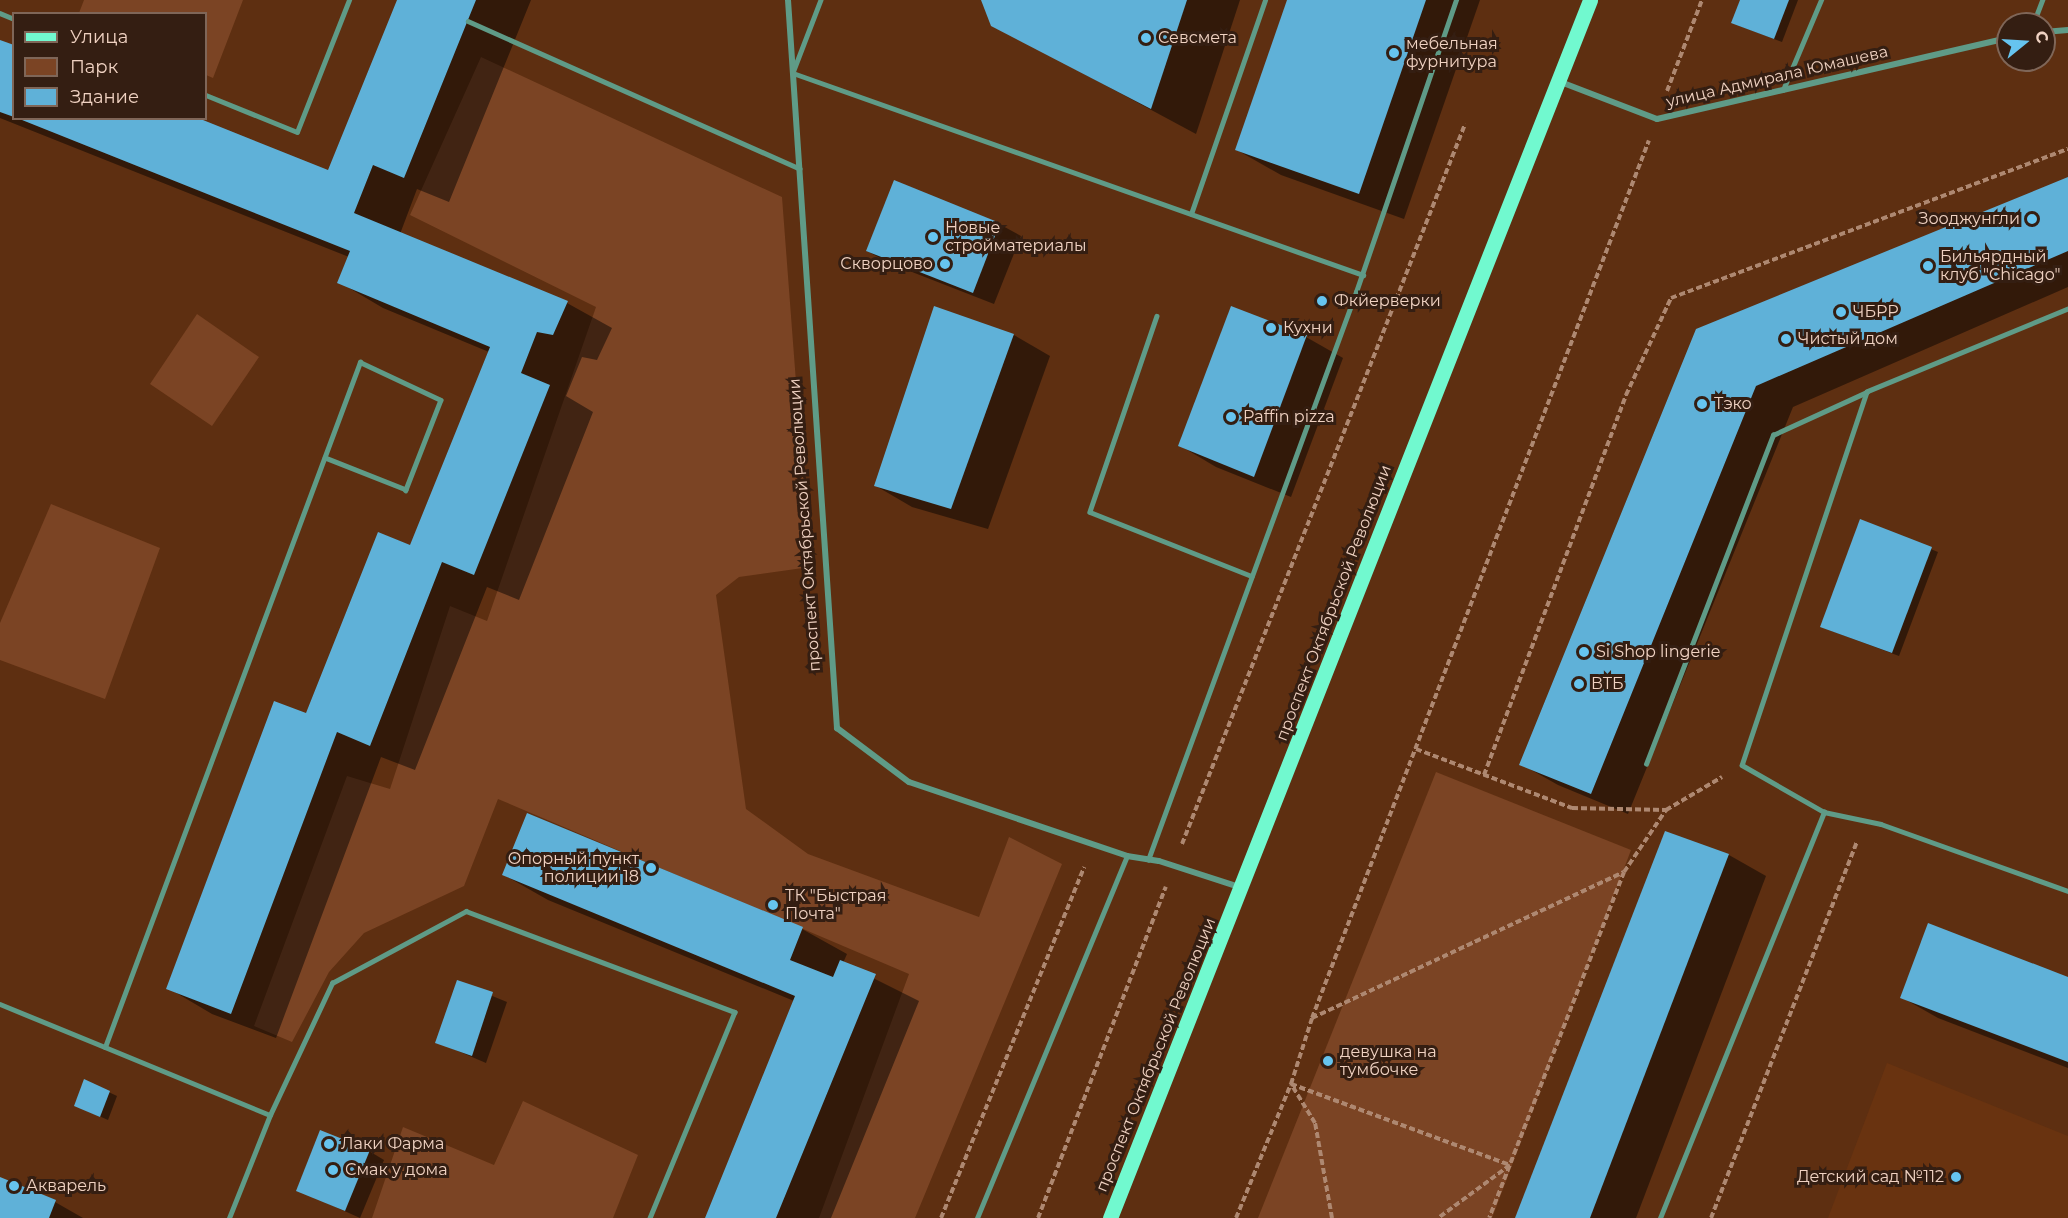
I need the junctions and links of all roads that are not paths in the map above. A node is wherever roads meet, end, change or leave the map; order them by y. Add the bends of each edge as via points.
1 (349, 0) edge
2 (788, 0) edge
3 (821, 0) edge
4 (1265, 0) edge
5 (1456, 0) edge
6 (1590, 0) edge
7 (1821, 0) edge
8 (468, 21) dead end
9 (1996, 41) edge
10 (794, 73) junction
11 (1558, 81) junction
12 (1783, 90) junction
13 (207, 95) edge
14 (800, 169) junction
15 (1191, 214) junction
16 (1363, 274) junction
17 (2068, 309) edge
18 (1157, 315) dead end
19 (1867, 392) junction
20 (325, 458) junction
21 (1252, 576) junction
22 (1646, 764) dead end
23 (1824, 812) junction
24 (1126, 856) junction
25 (1148, 860) junction
26 (1243, 889) junction
27 (2068, 891) edge
28 (0, 1004) edge
29 (105, 1047) junction
30 (270, 1115) junction
31 (229, 1218) edge
32 (650, 1218) edge
33 (977, 1218) edge
34 (1110, 1218) edge
35 (1660, 1218) edge

1 - 13 lane via 297,132
2 - 10 street, проспект Октябрьской Революции
3 - 10 lane
4 - 15 lane
5 - 16 lane
6 - 11 main road, проспект Октябрьской Революции
7 - 12 lane
8 - 14 lane
9 - 12 street, улица Адмирала Юмашева
10 - 14 street, проспект Октябрьской Революции
10 - 15 lane
11 - 12 street, улица Адмирала Юмашева via 1657,119
11 - 26 main road, проспект Октябрьской Революции
14 - 24 street, проспект Октябрьской Революции via 837,728 909,782
15 - 16 lane
16 - 21 lane
17 - 19 lane
18 - 21 lane via 1090,512
19 - 22 lane via 1773,435
19 - 23 lane via 1742,765
20 - 20 lane via 360,362 441,400 406,490
20 - 29 lane
21 - 25 lane
23 - 27 lane via 1865,821
23 - 35 lane
24 - 25 street, проспект Октябрьской Революции
24 - 33 lane
25 - 26 street, проспект Октябрьской Революции
26 - 34 main road, проспект Октябрьской Революции
28 - 29 lane
29 - 30 lane
30 - 31 lane
30 - 32 lane via 332,983 466,911 735,1012

